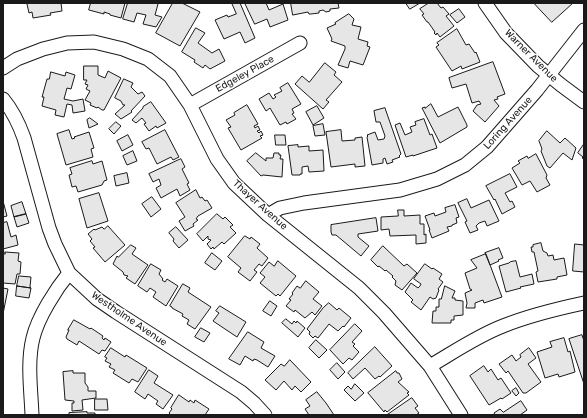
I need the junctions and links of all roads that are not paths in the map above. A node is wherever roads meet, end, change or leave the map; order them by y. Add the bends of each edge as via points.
1 (485, 3) edge
2 (584, 30) edge
3 (300, 43) dead end
4 (3, 68) edge
5 (548, 75) junction
6 (3, 99) edge
7 (584, 102) edge
8 (190, 105) junction
9 (268, 215) junction
10 (68, 273) junction
11 (584, 303) edge
12 (430, 366) junction
13 (32, 415) edge
14 (265, 415) edge
15 (461, 415) edge

1 - 5 street, Warner Avenue via 506,33
2 - 5 street, Loring Avenue
3 - 8 street, Edgeley Place
4 - 8 street, Thayer Avenue via 42,49 67,43 94,42 123,48 148,59 170,76
5 - 7 street, Warner Avenue
5 - 9 street, Loring Avenue via 487,147 465,165 437,180 400,190 304,203 280,208
6 - 10 street, Westholme Avenue via 20,126 49,228
8 - 9 street, Thayer Avenue via 217,159 234,183
9 - 12 street, Thayer Avenue via 359,288
10 - 13 street via 45,309 33,337 30,361
10 - 14 street, Westholme Avenue via 97,299 240,392
11 - 12 street via 541,312 502,326 465,344
12 - 15 street, Thayer Avenue

